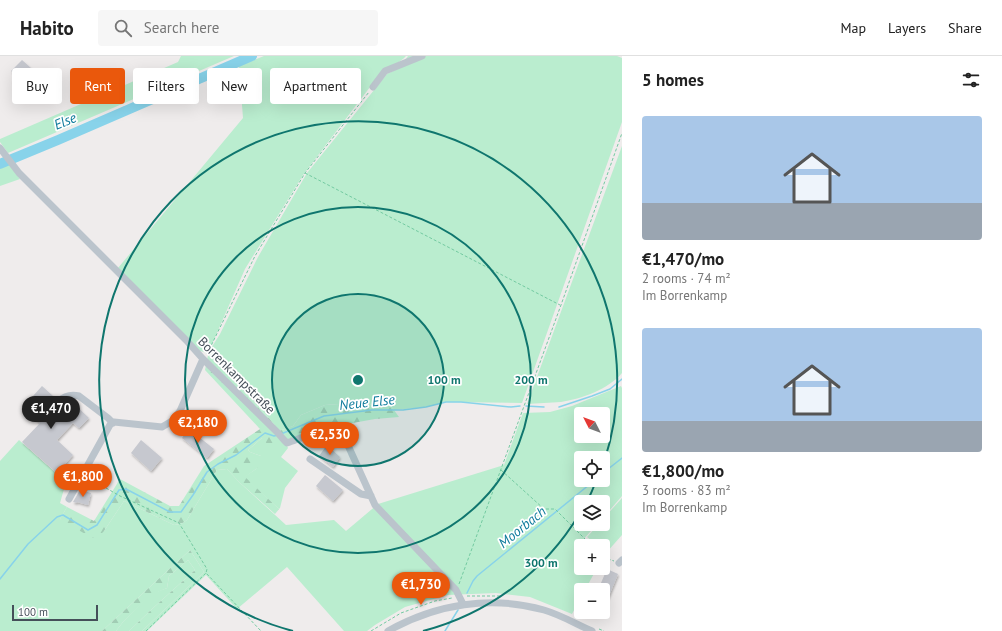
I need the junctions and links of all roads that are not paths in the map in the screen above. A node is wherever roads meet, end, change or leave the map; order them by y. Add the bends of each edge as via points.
1 (422, 56) edge
2 (373, 87) road end
3 (0, 148) edge
4 (203, 359) junction
5 (52, 406) dead end
6 (113, 423) junction
7 (310, 460) dead end
8 (371, 496) junction
9 (69, 499) dead end
10 (463, 604) junction
11 (388, 631) edge
12 (592, 631) edge

1 - 2 street via 385,71
3 - 4 street, Borrenkampstraße via 19,173
4 - 6 street via 180,411 172,421 162,427
4 - 8 street, Borrenkampstraße via 288,443 322,431 333,430 341,434
5 - 6 street via 66,396 79,396
6 - 9 street
7 - 8 street via 361,494
8 - 10 street, Borrenkampstraße via 375,505 458,593
10 - 11 street via 439,609
10 - 12 street via 499,602 526,606 545,611

